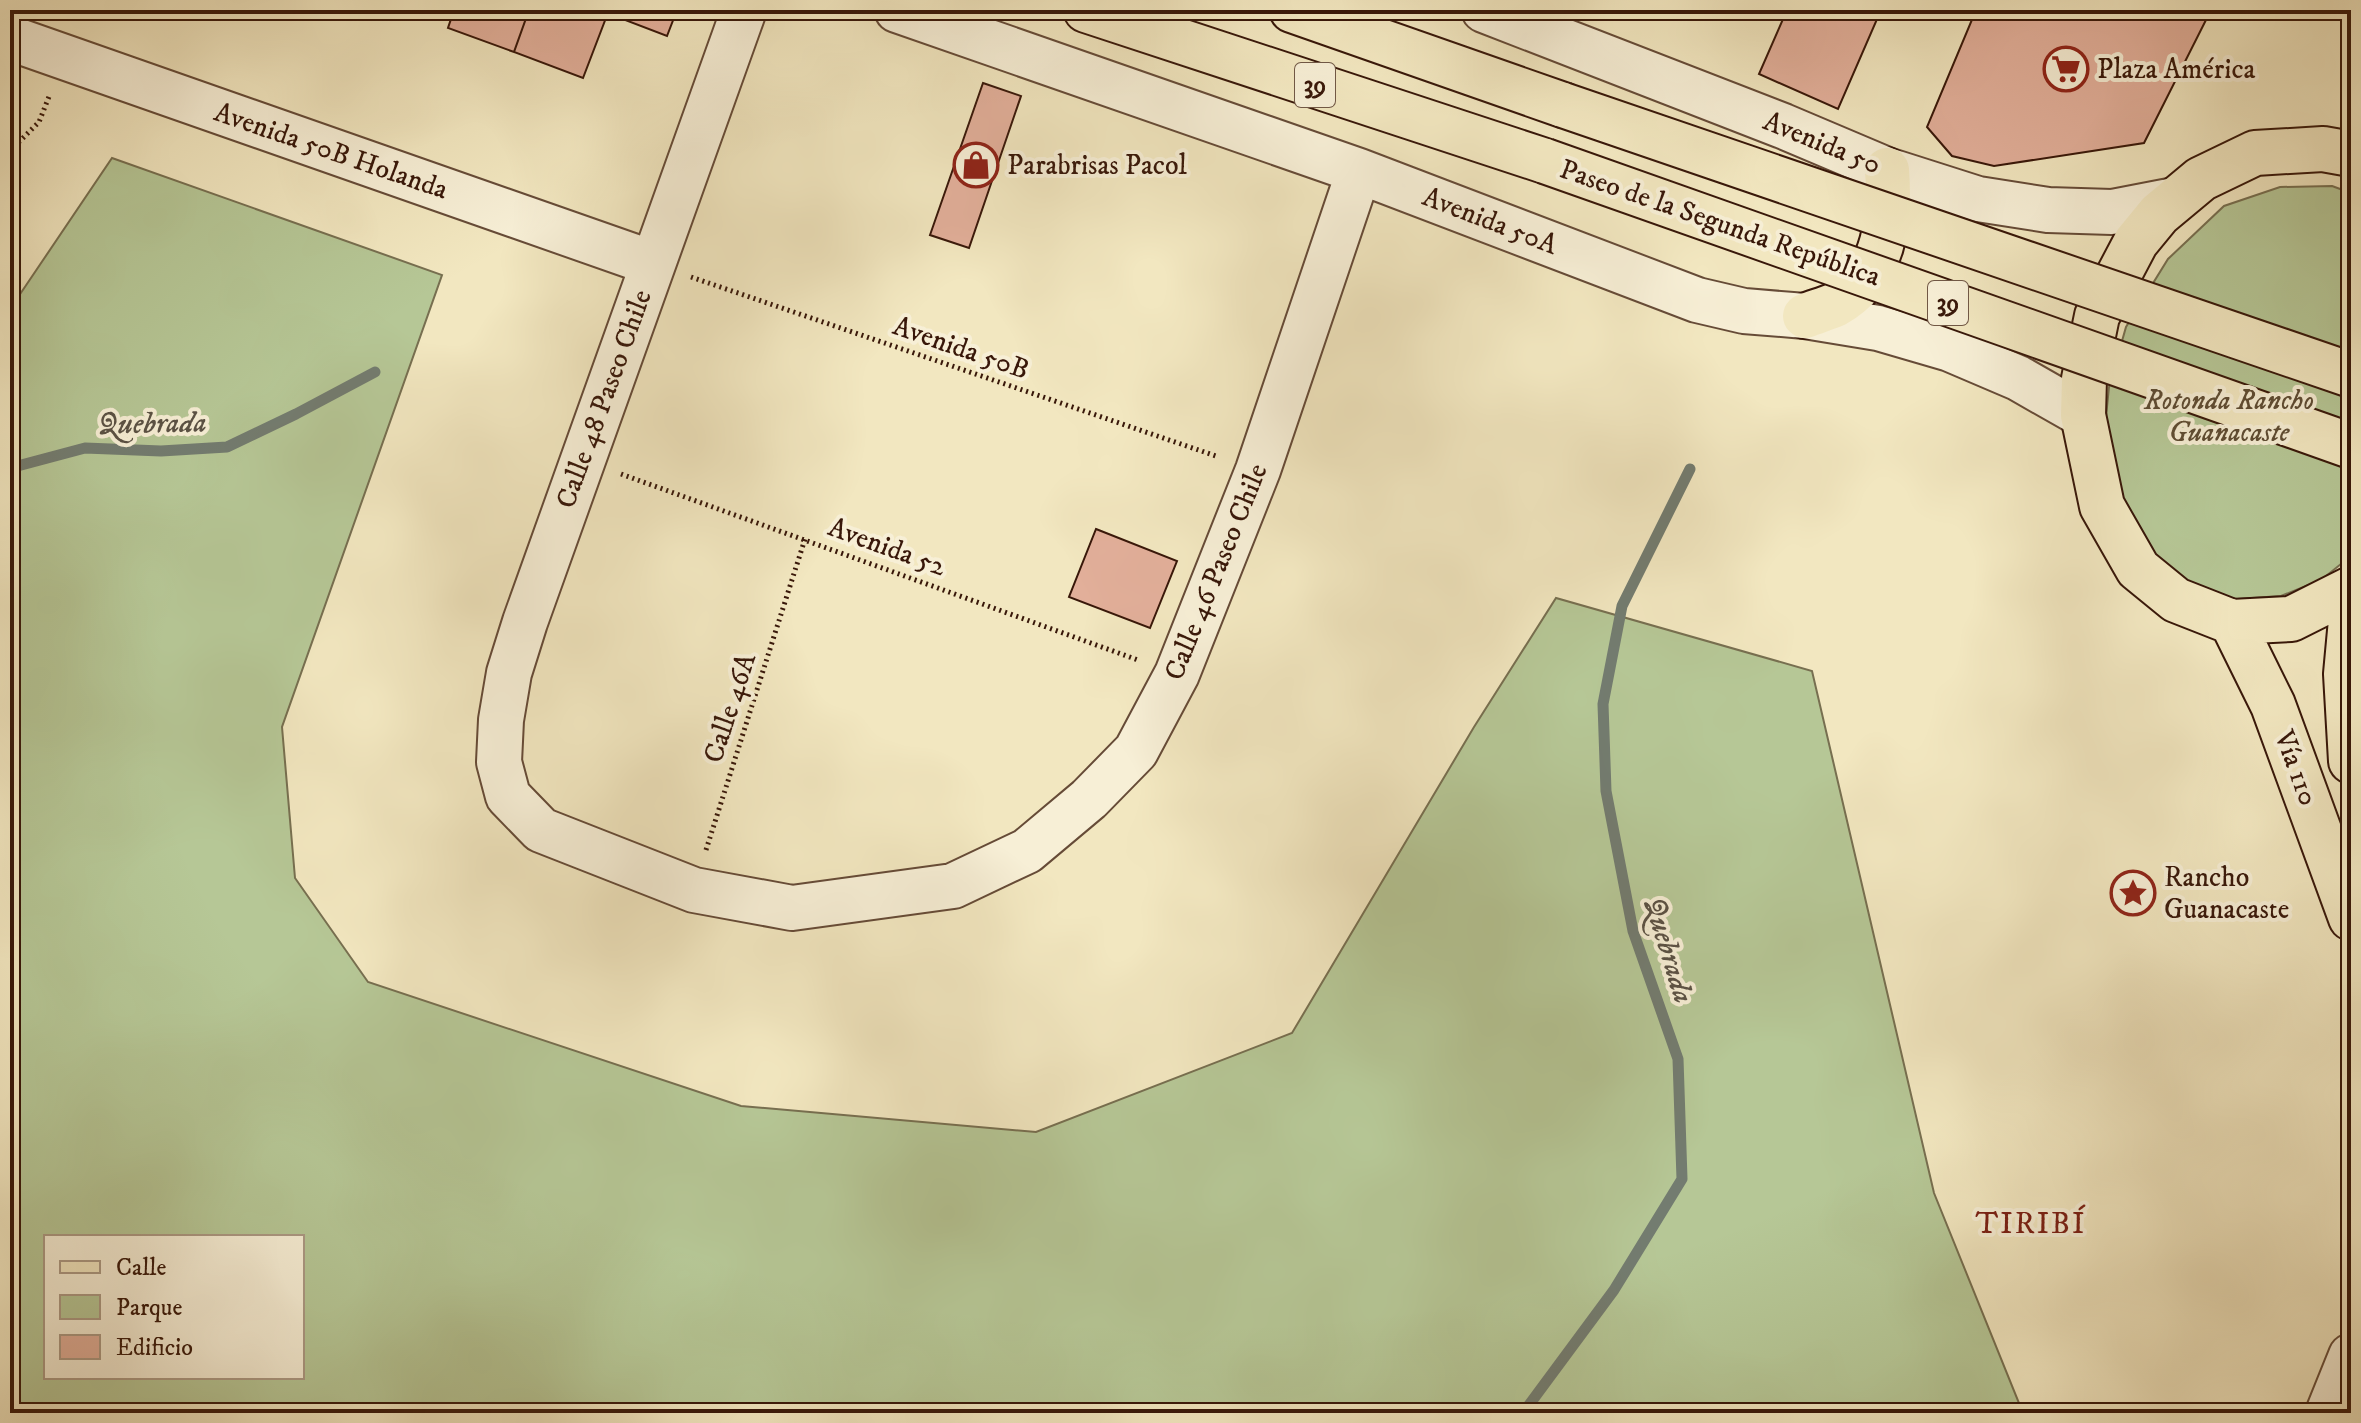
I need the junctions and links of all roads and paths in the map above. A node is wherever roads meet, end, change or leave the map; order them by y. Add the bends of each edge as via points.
1 (744, 10) edge
2 (897, 10) edge
3 (1086, 10) edge
4 (1292, 10) edge
5 (1484, 10) edge
6 (10, 38) edge
7 (65, 57) junction
8 (10, 151) edge
9 (2351, 154) edge
10 (1887, 170) junction
11 (1359, 171) junction
12 (2174, 200) junction
13 (652, 263) junction
14 (1805, 316) junction
15 (2351, 375) edge
16 (2083, 415) junction
17 (2351, 446) edge
18 (582, 460) junction
19 (1258, 470) junction
20 (805, 539) junction
21 (2351, 589) edge
22 (2351, 620) edge
23 (2232, 622) junction
24 (1177, 674) junction
25 (2350, 739) edge
26 (508, 796) joint
27 (694, 890) junction
28 (2351, 918) edge
29 (2351, 1356) edge
30 (2328, 1413) edge

1 - 13 street, Calle 48 Paseo Chile
2 - 11 street, Avenida 50A
3 - 17 main road, Paseo de la Segunda República / 39, bridge via 1545,161
4 - 15 main road, 39, bridge
5 - 10 street, Avenida 50
6 - 7 street, Avenida 50B Holanda
7 - 8 path via 39,122
7 - 13 street, Avenida 50B Holanda
9 - 12 main road via 2323,149 2255,153 2201,179
10 - 12 street, Avenida 50 via 1978,199 2048,210 2112,212
10 - 14 main road via 1889,199 1876,263 1836,304
11 - 14 street, Avenida 50A via 1697,300
11 - 19 street, Calle 46 Paseo Chile
12 - 16 main road via 2136,242 2097,316 2084,379
13 - 18 street, Calle 48 Paseo Chile
13 - 19 path, Avenida 50B
14 - 16 street, Avenida 50A via 1878,328 1950,349 2018,378
16 - 23 main road via 2102,506 2138,569 2176,600
18 - 20 path, Avenida 52
18 - 26 street, Calle 48 Paseo Chile via 509,673 499,762
19 - 24 street, Calle 46 Paseo Chile
20 - 24 path, Avenida 52
20 - 27 path, Calle 46A
21 - 23 main road via 2291,619
22 - 25 main road via 2346,674
23 - 28 main road, Vía 110 via 2273,705
24 - 27 street, Calle 46 Paseo Chile via 1136,751 1089,799 1027,851 953,886 792,908
26 - 27 street, Calle 46 Paseo Chile via 541,830
29 - 30 street

